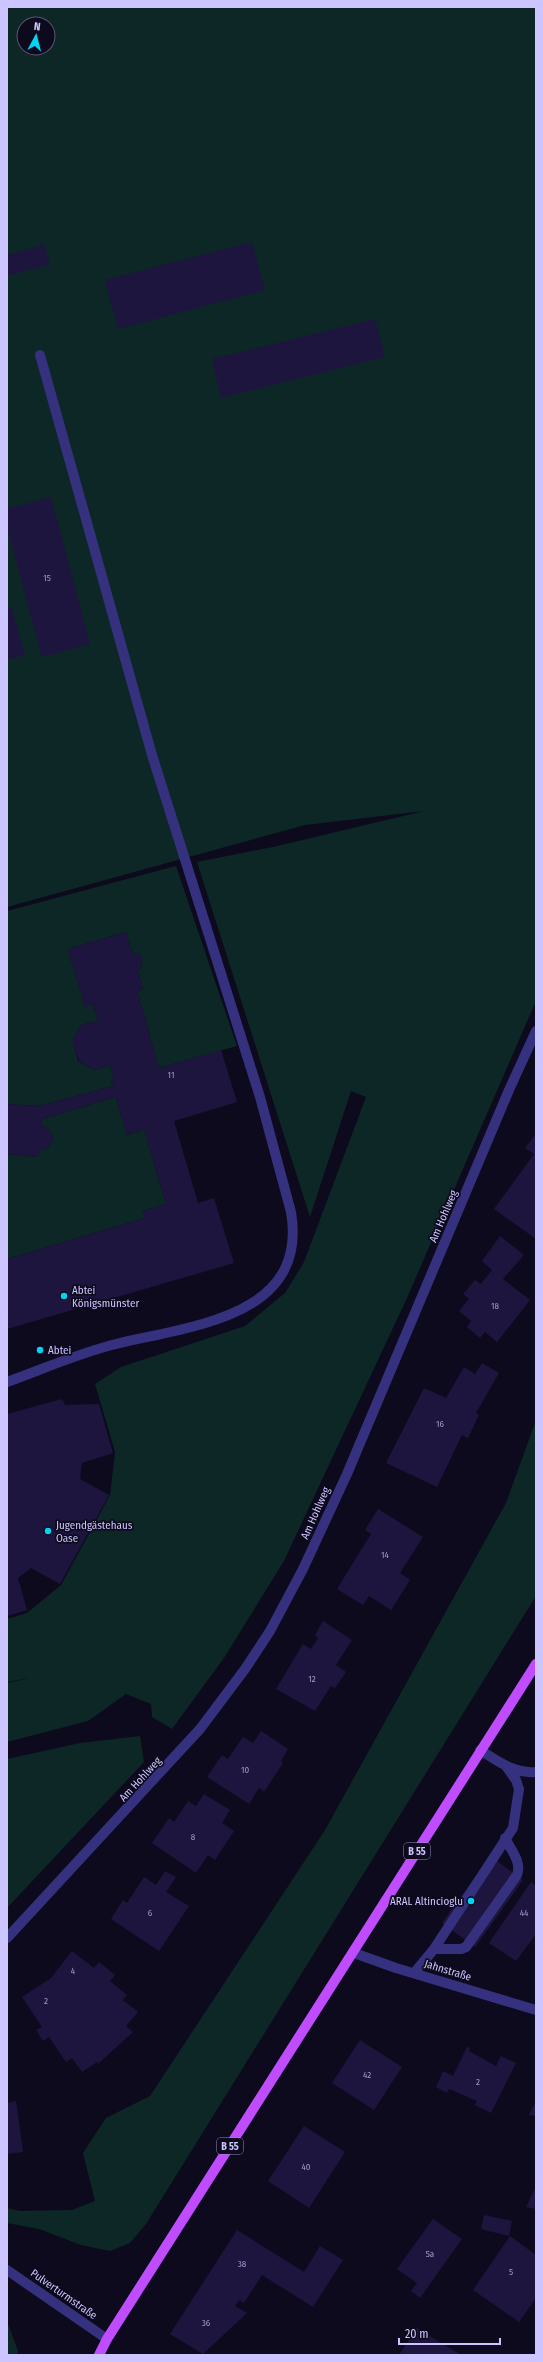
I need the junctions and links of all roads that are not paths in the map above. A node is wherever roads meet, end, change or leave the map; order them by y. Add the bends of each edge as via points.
1 (40, 355) dead end
2 (536, 1031) edge
3 (7, 1382) edge
4 (536, 1664) edge
5 (480, 1750) junction
6 (506, 1766) junction
7 (536, 1772) edge
8 (505, 1838) junction
9 (7, 1938) edge
10 (434, 1949) junction
11 (354, 1953) junction
12 (415, 1972) junction
13 (536, 2010) edge
14 (7, 2270) edge
15 (107, 2339) junction
16 (99, 2355) edge

1 - 3 street via 152,755 260,1097 295,1232 292,1251 284,1273 270,1290 234,1314 206,1325 114,1344
2 - 9 street, Am Hohlweg via 347,1474 303,1569 270,1631 245,1670 200,1729
4 - 5 main road, B 55
5 - 6 street
5 - 11 main road, B 55
6 - 7 street
6 - 8 street via 516,1780 519,1790 513,1828
8 - 10 street
8 - 10 street via 519,1866 517,1876 466,1947
10 - 12 street
11 - 12 street, Jahnstraße
11 - 15 main road, B 55
12 - 13 street, Jahnstraße
14 - 15 street, Pulverturmstraße
15 - 16 main road, B 55

